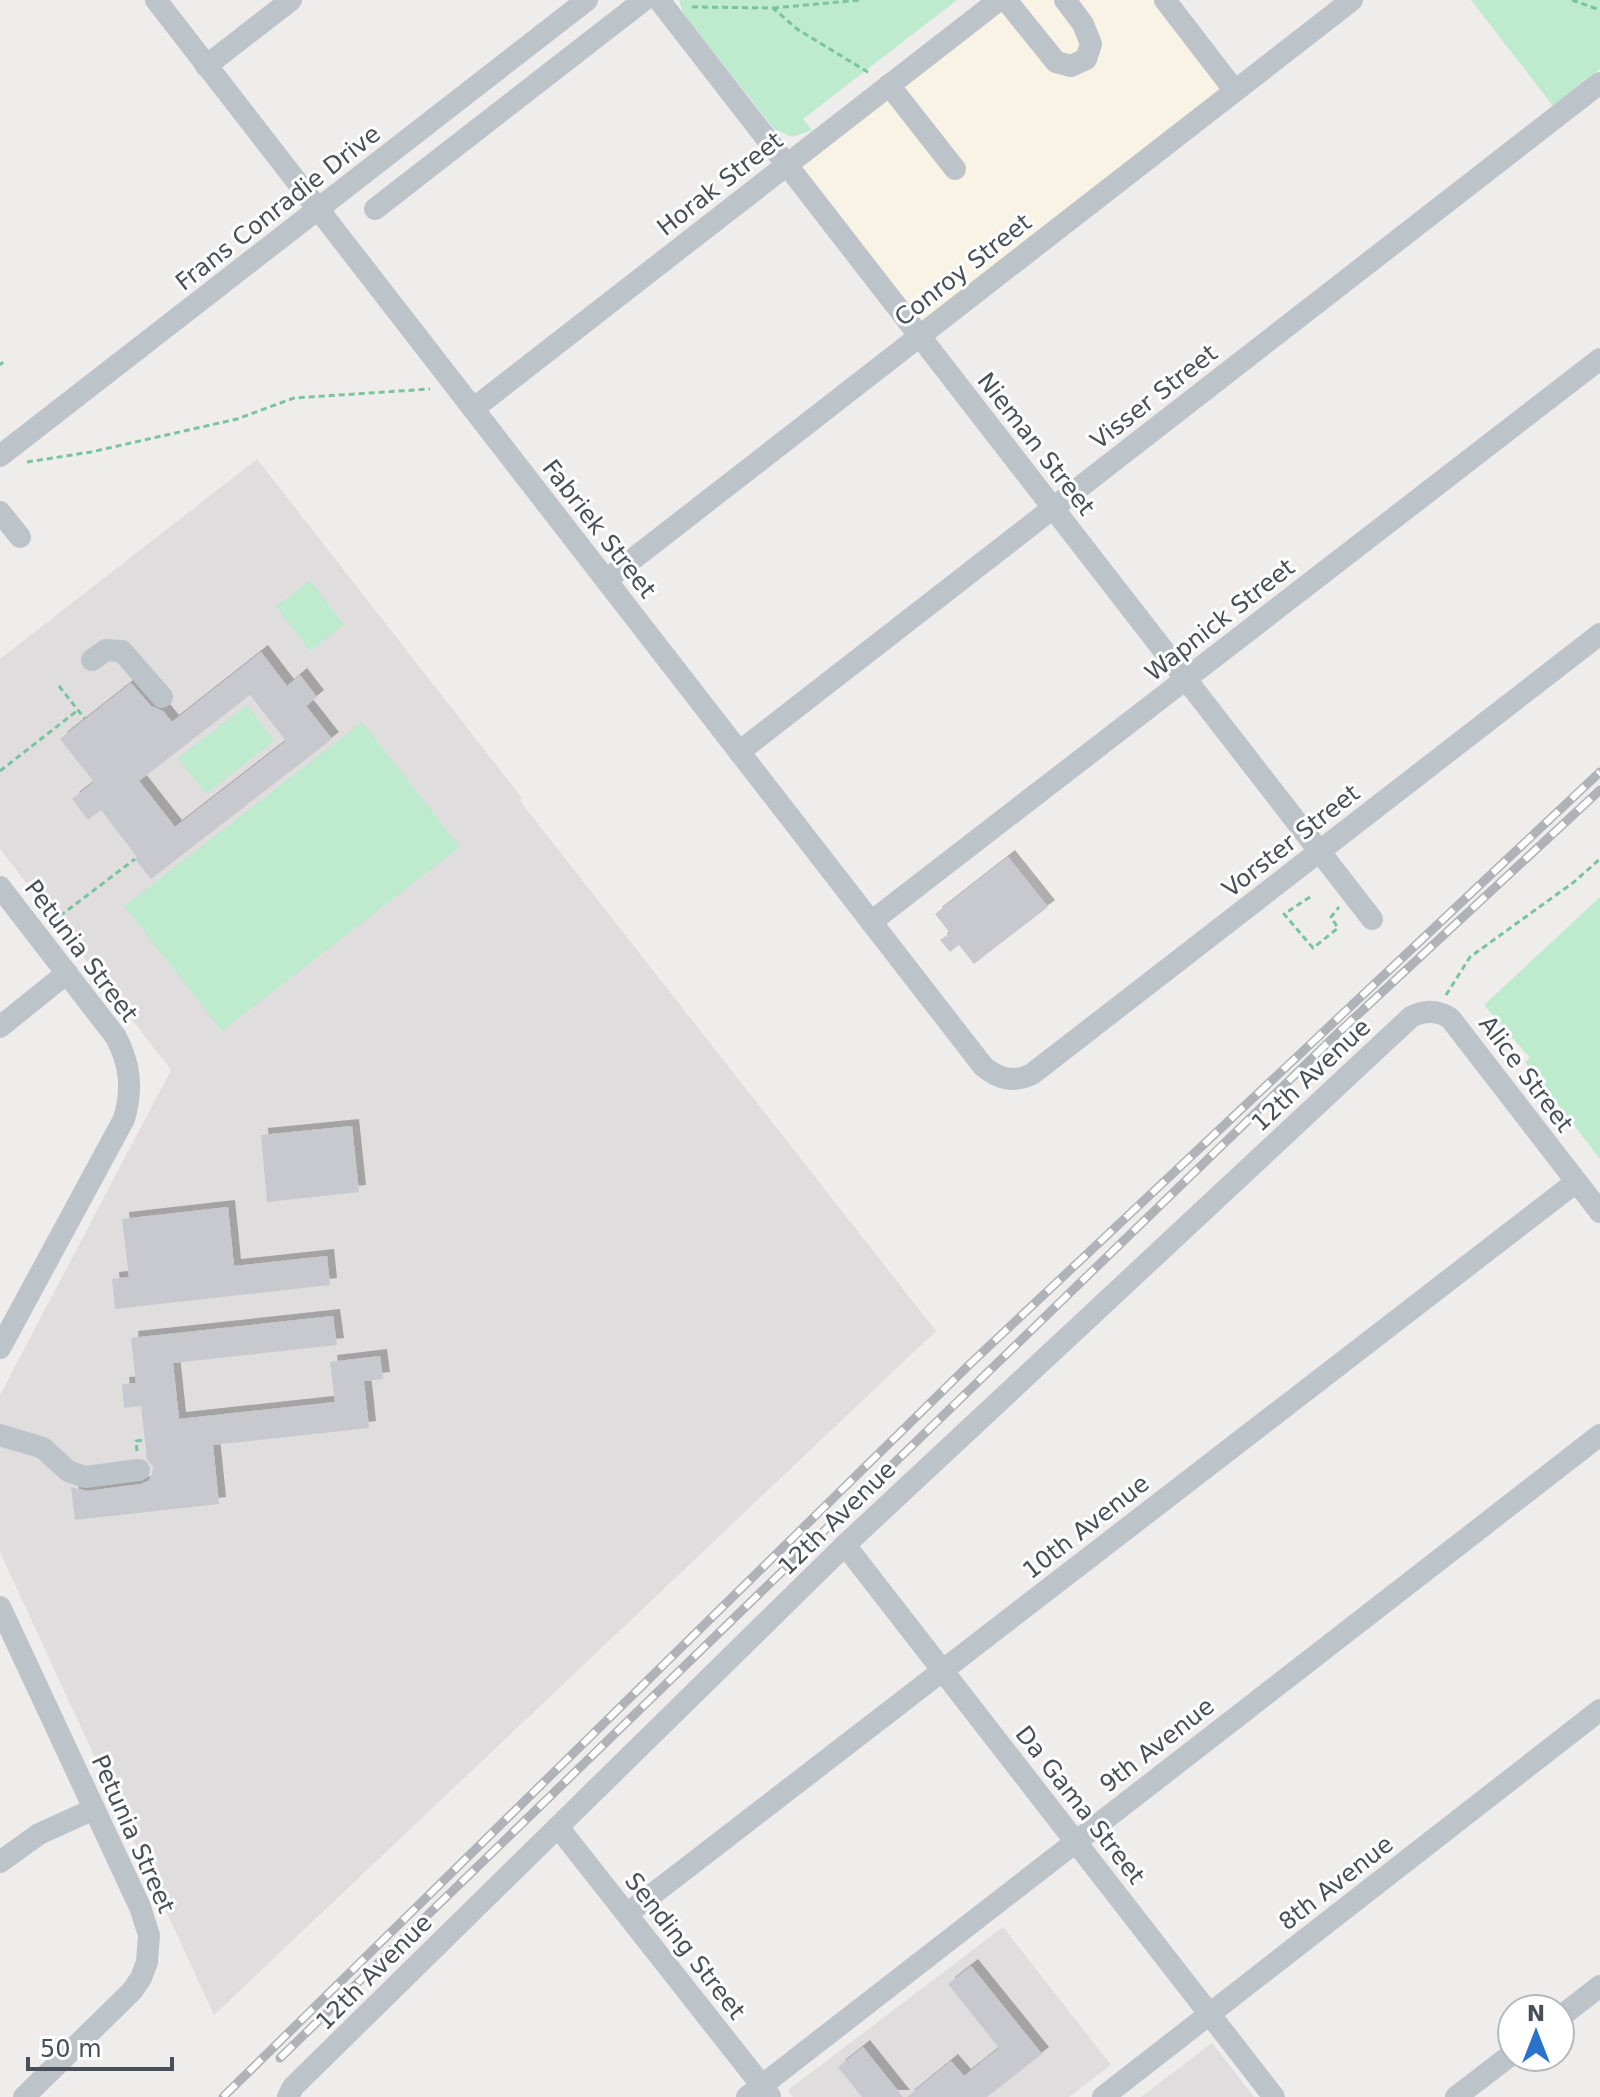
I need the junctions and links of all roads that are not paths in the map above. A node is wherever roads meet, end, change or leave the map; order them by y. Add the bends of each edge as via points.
1 (156, 0) edge
2 (291, 0) edge
3 (587, 0) edge
4 (999, 0) edge
5 (1006, 0) edge
6 (1065, 0) edge
7 (1165, 0) edge
8 (1352, 0) edge
9 (656, 2) edge
10 (206, 66) junction
11 (1600, 83) edge
12 (889, 85) junction
13 (1235, 91) junction
14 (787, 165) junction
15 (955, 169) dead end
16 (375, 209) dead end
17 (317, 210) junction
18 (920, 336) junction
19 (1600, 359) edge
20 (473, 409) junction
21 (9, 459) edge
22 (1053, 508) junction
23 (0, 512) edge
24 (20, 537) dead end
25 (606, 580) junction
26 (1600, 634) edge
27 (92, 660) dead end
28 (1186, 679) junction
29 (162, 697) dead end
30 (739, 752) junction
31 (1320, 852) junction
32 (0, 887) edge
33 (1372, 919) dead end
34 (871, 922) junction
35 (67, 973) junction
36 (1435, 1012) joint
37 (0, 1027) edge
38 (1009, 1079) joint
39 (1576, 1182) junction
40 (1600, 1212) edge
41 (0, 1348) edge
42 (0, 1435) edge
43 (1600, 1435) edge
44 (139, 1470) dead end
45 (845, 1545) junction
46 (0, 1607) edge
47 (8, 1645) edge
48 (943, 1670) junction
49 (1600, 1710) edge
50 (94, 1809) junction
51 (558, 1827) junction
52 (1076, 1842) junction
53 (0, 1862) edge
54 (627, 1914) junction
55 (1600, 1986) edge
56 (1576, 2005) edge
57 (1210, 2014) junction
58 (1496, 2066) edge
59 (291, 2092) edge
60 (759, 2093) edge
61 (24, 2097) edge
62 (1103, 2097) edge
63 (1274, 2097) edge
64 (1456, 2097) edge

1 - 10 street, Fabriek Street
2 - 10 street
3 - 17 street, Frans Conradie Drive
4 - 12 street, Horak Street
5 - 6 street via 1056,62 1071,66 1086,59 1091,44
7 - 13 street
8 - 13 street, Conroy Street
9 - 14 street, Nieman Street
9 - 16 street
10 - 17 street, Fabriek Street
11 - 22 street, Visser Street
12 - 14 street, Horak Street
12 - 15 street
13 - 18 street, Conroy Street
14 - 18 street, Nieman Street
14 - 20 street, Horak Street
17 - 20 street, Fabriek Street
17 - 21 street, Frans Conradie Drive
18 - 22 street, Nieman Street
18 - 25 street, Conroy Street
19 - 28 street, Wapnick Street
20 - 25 street, Fabriek Street
22 - 28 street, Nieman Street
22 - 30 street, Visser Street
23 - 24 street
25 - 30 street, Fabriek Street
26 - 31 street, Vorster Street
27 - 29 street via 106,650 122,651
28 - 31 street, Nieman Street
28 - 34 street, Wapnick Street
30 - 34 street, Fabriek Street
31 - 33 street, Nieman Street
31 - 38 street, Vorster Street via 1032,1074
32 - 35 street, Petunia Street
34 - 38 street, Fabriek Street via 983,1066
35 - 37 street
35 - 41 street, Petunia Street via 116,1037 128,1066 128,1107 114,1158
36 - 39 street, Alice Street via 1456,1024
36 - 45 street, 12th Avenue via 1411,1017
39 - 40 street, Alice Street
39 - 48 street, 10th Avenue
42 - 44 street via 43,1448 76,1475
43 - 52 street, 9th Avenue
45 - 48 street, Da Gama Street
45 - 51 street, 12th Avenue
46 - 47 street, Petunia Street
47 - 50 street, Petunia Street
48 - 52 street, Da Gama Street
48 - 54 street, 10th Avenue
49 - 57 street, 8th Avenue
50 - 53 street via 39,1834
50 - 61 street, Petunia Street via 147,1922 147,1962 132,1991
51 - 54 street, Sending Street
51 - 59 street, 12th Avenue
52 - 57 street, Da Gama Street
52 - 60 street, 9th Avenue
54 - 60 street, Sending Street
55 - 56 street
57 - 62 street, 8th Avenue
57 - 63 street, Da Gama Street
58 - 64 street

